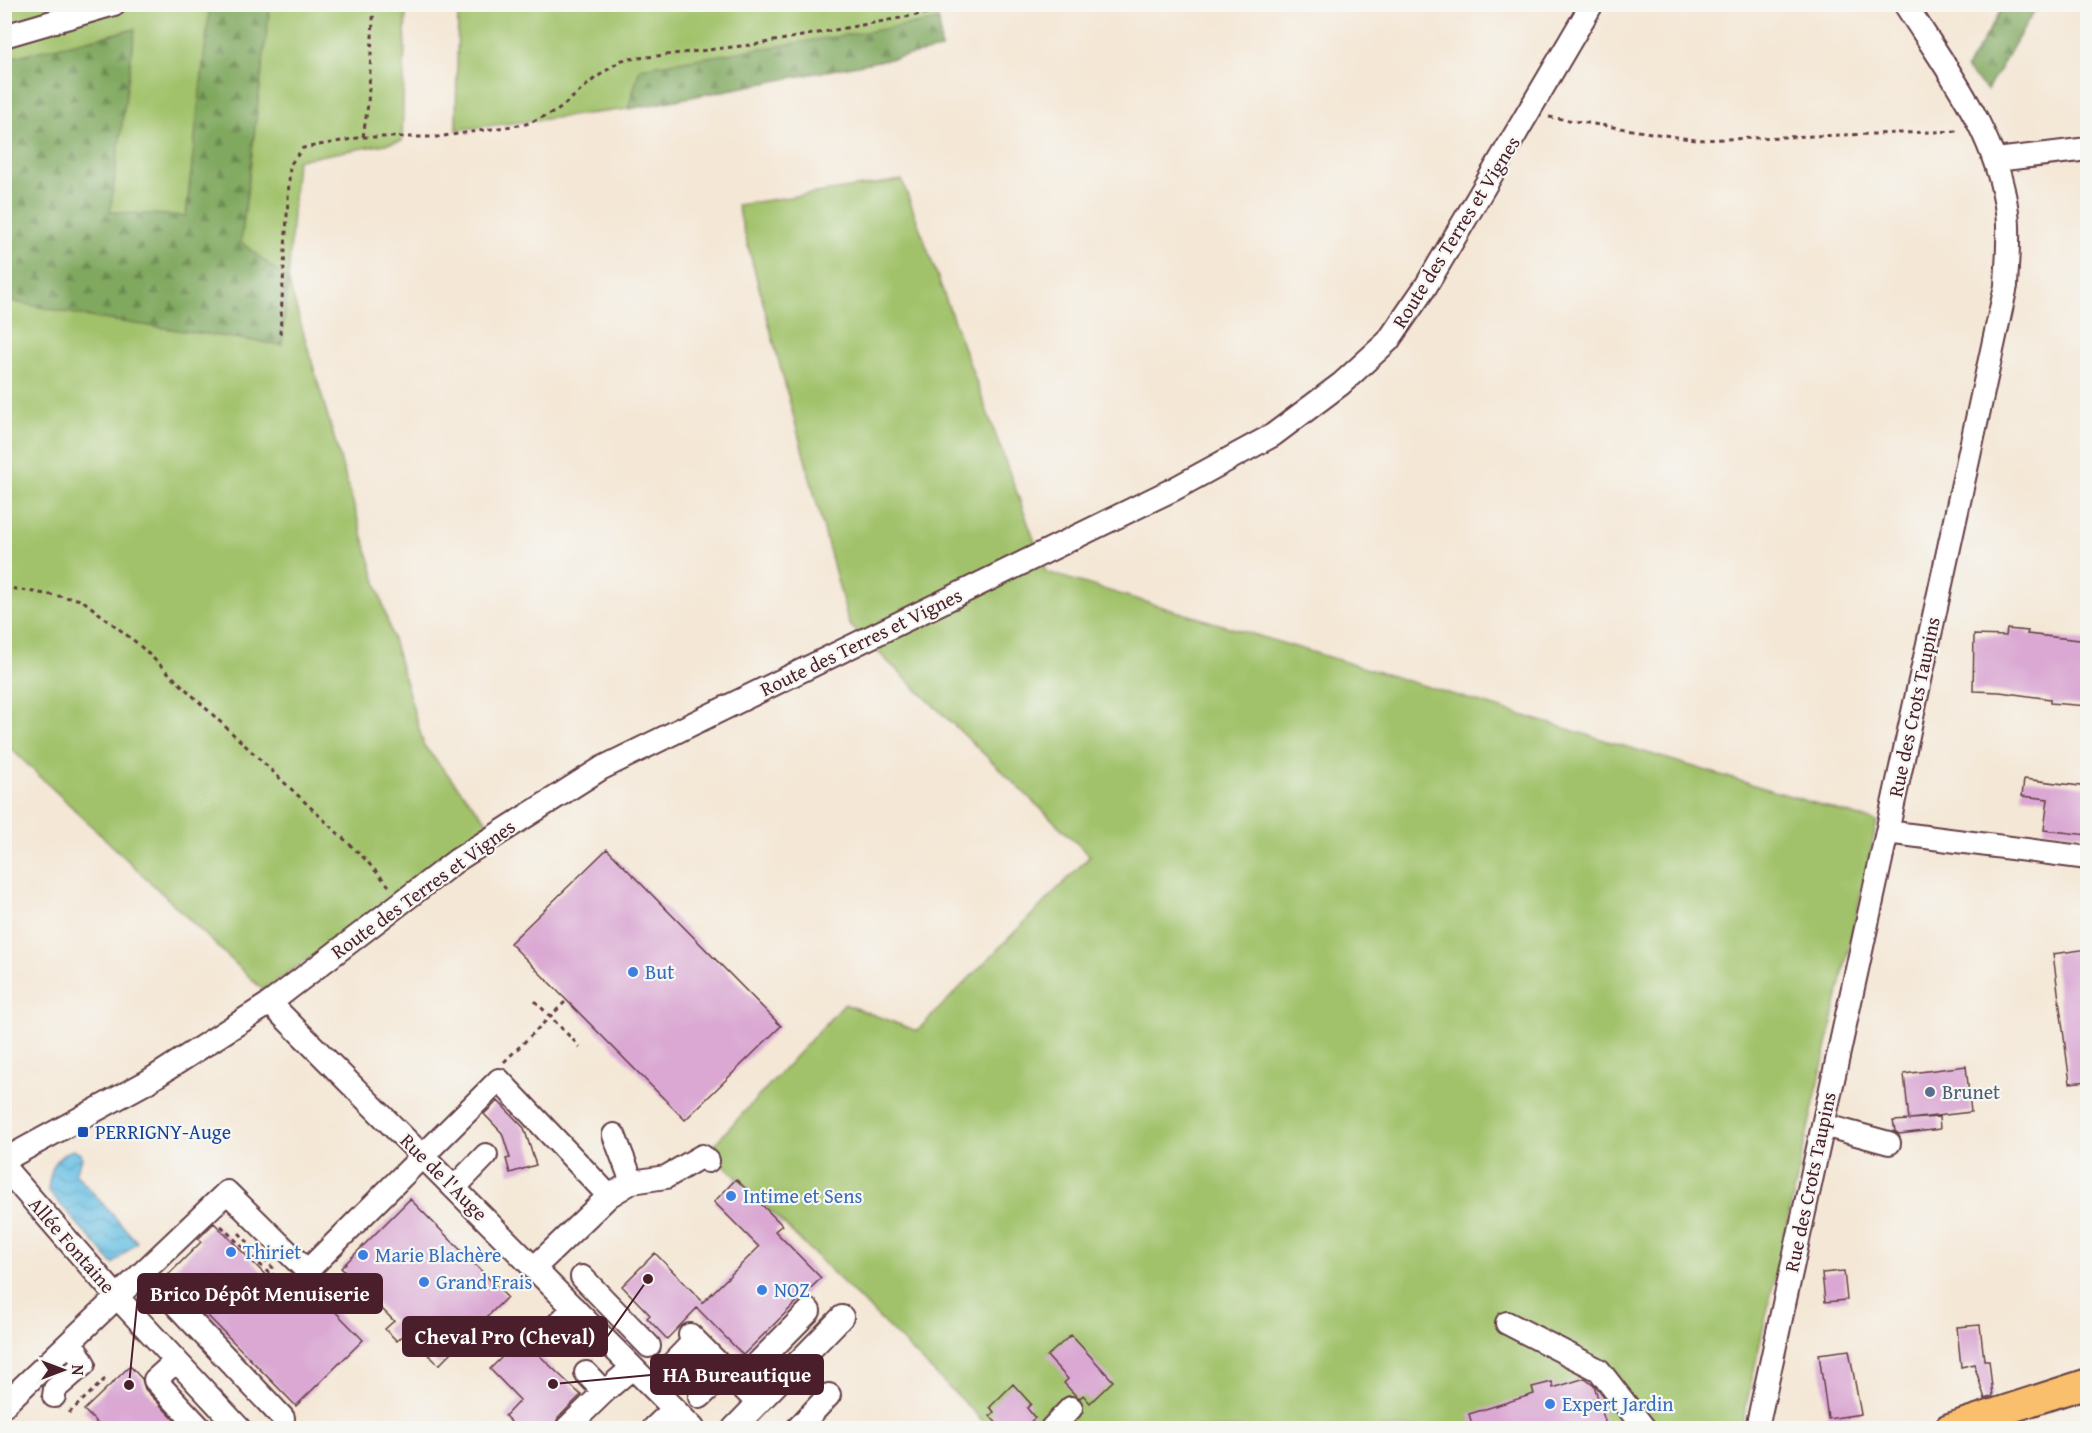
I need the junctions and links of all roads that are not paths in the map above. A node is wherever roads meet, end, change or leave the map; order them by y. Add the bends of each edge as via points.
1 (114, 4) edge
2 (1592, 4) edge
3 (1905, 4) edge
4 (4, 36) edge
5 (2088, 149) edge
6 (1996, 160) junction
7 (1887, 832) junction
8 (2088, 858) edge
9 (270, 1003) junction
10 (1823, 1125) junction
11 (614, 1135) dead end
12 (1888, 1143) dead end
13 (486, 1155) dead end
14 (422, 1156) junction
15 (4, 1160) edge
16 (708, 1161) dead end
17 (4, 1167) edge
18 (632, 1182) junction
19 (454, 1188) junction
20 (609, 1196) junction
21 (534, 1268) junction
22 (582, 1278) dead end
23 (117, 1297) junction
24 (605, 1301) junction
25 (176, 1305) dead end
26 (809, 1311) dead end
27 (580, 1314) junction
28 (843, 1317) dead end
29 (1507, 1323) dead end
30 (549, 1333) dead end
31 (71, 1341) junction
32 (649, 1346) dead end
33 (176, 1361) junction
34 (669, 1367) dead end
35 (632, 1368) junction
36 (237, 1371) junction
37 (586, 1373) dead end
38 (733, 1378) junction
39 (2088, 1383) edge
40 (604, 1392) junction
41 (829, 1395) dead end
42 (54, 1396) dead end
43 (209, 1396) junction
44 (700, 1397) dead end
45 (758, 1404) junction
46 (4, 1405) edge
47 (1071, 1408) dead end
48 (674, 1409) junction
49 (283, 1418) dead end
50 (200, 1428) edge
51 (239, 1428) edge
52 (567, 1428) edge
53 (655, 1428) edge
54 (693, 1428) edge
55 (734, 1428) edge
56 (798, 1428) edge
57 (1052, 1428) edge
58 (1644, 1428) edge
59 (1756, 1428) edge
60 (1949, 1428) edge

1 - 4 street
2 - 9 street, Route des Terres et Vignes via 1426,286 1388,341 1341,384 1273,435 1174,489 602,768 483,841
3 - 6 street, Rue des Crots Taupins via 1975,112
5 - 6 street
6 - 7 street, Rue des Crots Taupins via 2007,213 2007,286
7 - 8 street
7 - 10 street, Rue des Crots Taupins
9 - 14 street, Rue de l'Auge
9 - 15 street, Route des Terres et Vignes via 147,1082
10 - 12 street
10 - 59 street, Rue des Crots Taupins
11 - 18 street
13 - 19 street
14 - 19 street, Rue de l'Auge
14 - 20 street via 499,1080
14 - 23 street via 307,1272 226,1192
16 - 18 street via 702,1156 666,1177
17 - 23 street, Allée Fontaine
18 - 20 street
19 - 21 street, Rue de l'Auge
20 - 21 street
21 - 27 street, Rue de l'Auge
22 - 24 street
23 - 31 street
23 - 33 street, Allée Fontaine
24 - 27 street
24 - 32 street
25 - 36 street
26 - 38 street
27 - 30 street
27 - 35 street, Rue de l'Auge
28 - 45 street
29 - 58 street via 1599,1370
31 - 42 street via 84,1364 55,1389
31 - 46 street
33 - 43 street, Allée Fontaine
33 - 50 street via 155,1380
34 - 38 street via 693,1338
35 - 40 street
35 - 48 street, Rue de l'Auge
36 - 43 street
36 - 49 street
37 - 40 street
38 - 44 street
38 - 45 street
39 - 60 main road
40 - 52 street
41 - 56 street
43 - 51 street, Allée Fontaine
45 - 55 street
47 - 57 street
48 - 53 street
48 - 54 street, Rue de l'Auge

